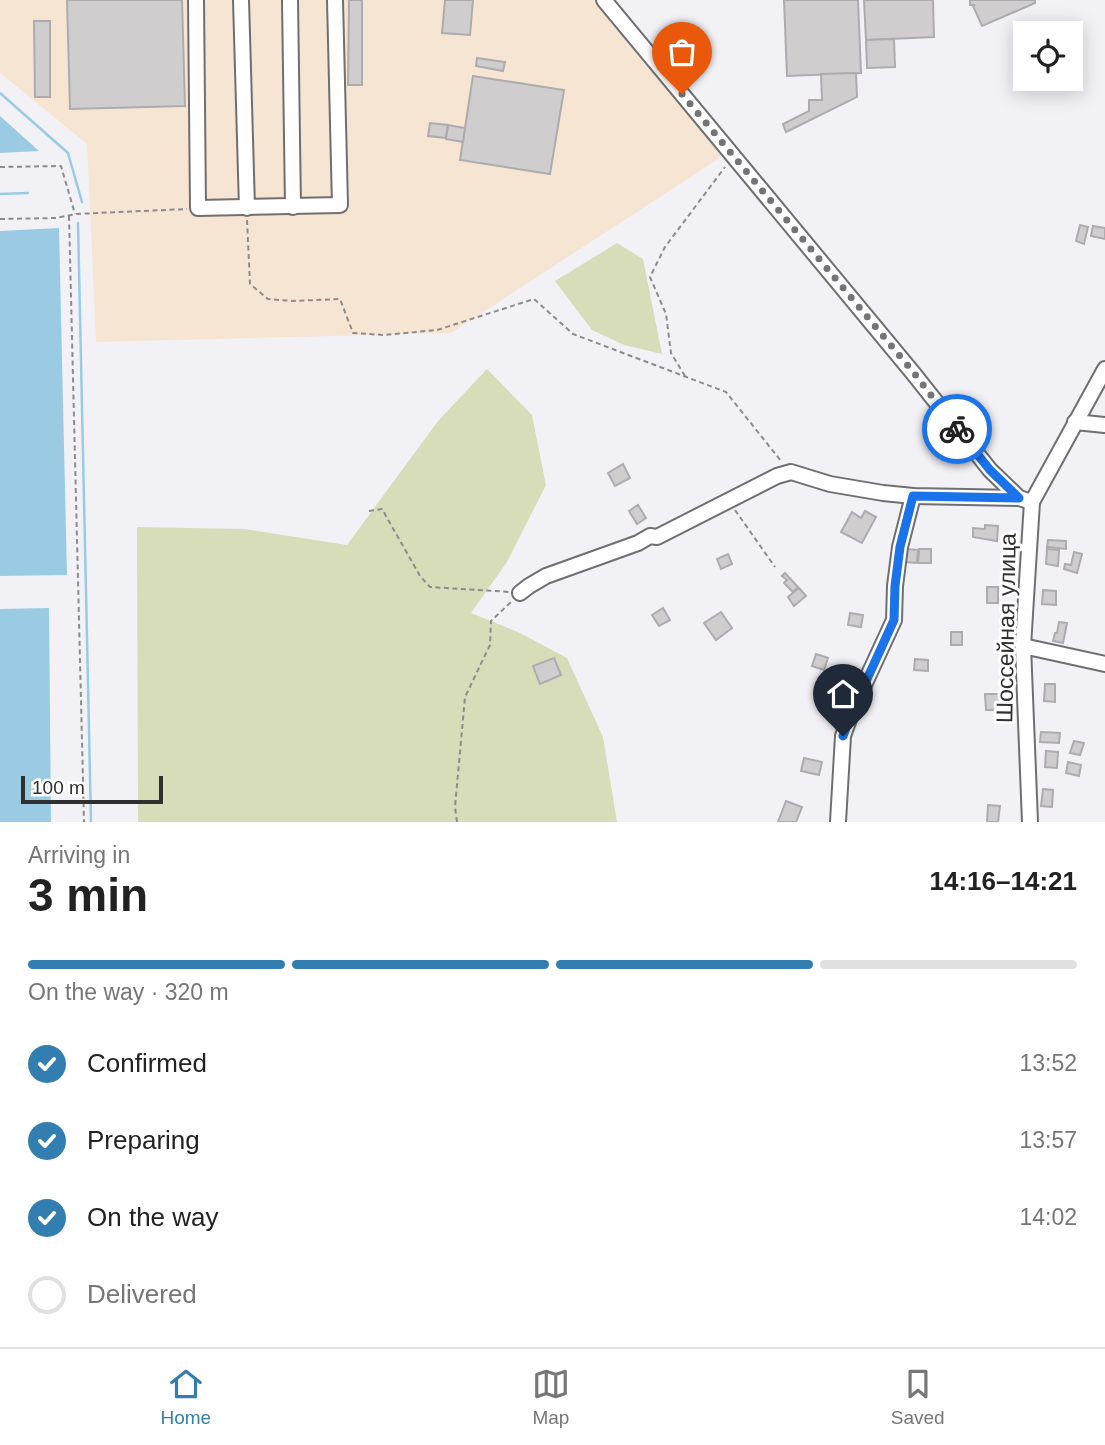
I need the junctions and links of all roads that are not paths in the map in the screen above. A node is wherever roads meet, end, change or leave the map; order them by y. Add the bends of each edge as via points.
1 (196, 0) edge
2 (241, 0) edge
3 (290, 0) edge
4 (335, 0) edge
5 (604, 0) edge
6 (293, 207) junction
7 (247, 208) junction
8 (1105, 369) edge
9 (1075, 422) junction
10 (1105, 425) edge
11 (913, 496) junction
12 (1025, 500) junction
13 (520, 593) road end
14 (1023, 646) junction
15 (1105, 664) edge
16 (838, 822) edge
17 (1030, 822) edge

1 - 7 street via 198,208
2 - 7 street
3 - 6 street
4 - 6 street via 340,205
5 - 12 street via 990,470
6 - 7 street
8 - 9 street, Шоссейная улица
9 - 10 street
9 - 12 street, Шоссейная улица
11 - 12 street
11 - 13 street via 830,484 791,472 657,537 547,576
11 - 16 street via 900,547 894,620 843,736
12 - 14 street, Шоссейная улица
14 - 15 street
14 - 17 street, Шоссейная улица

